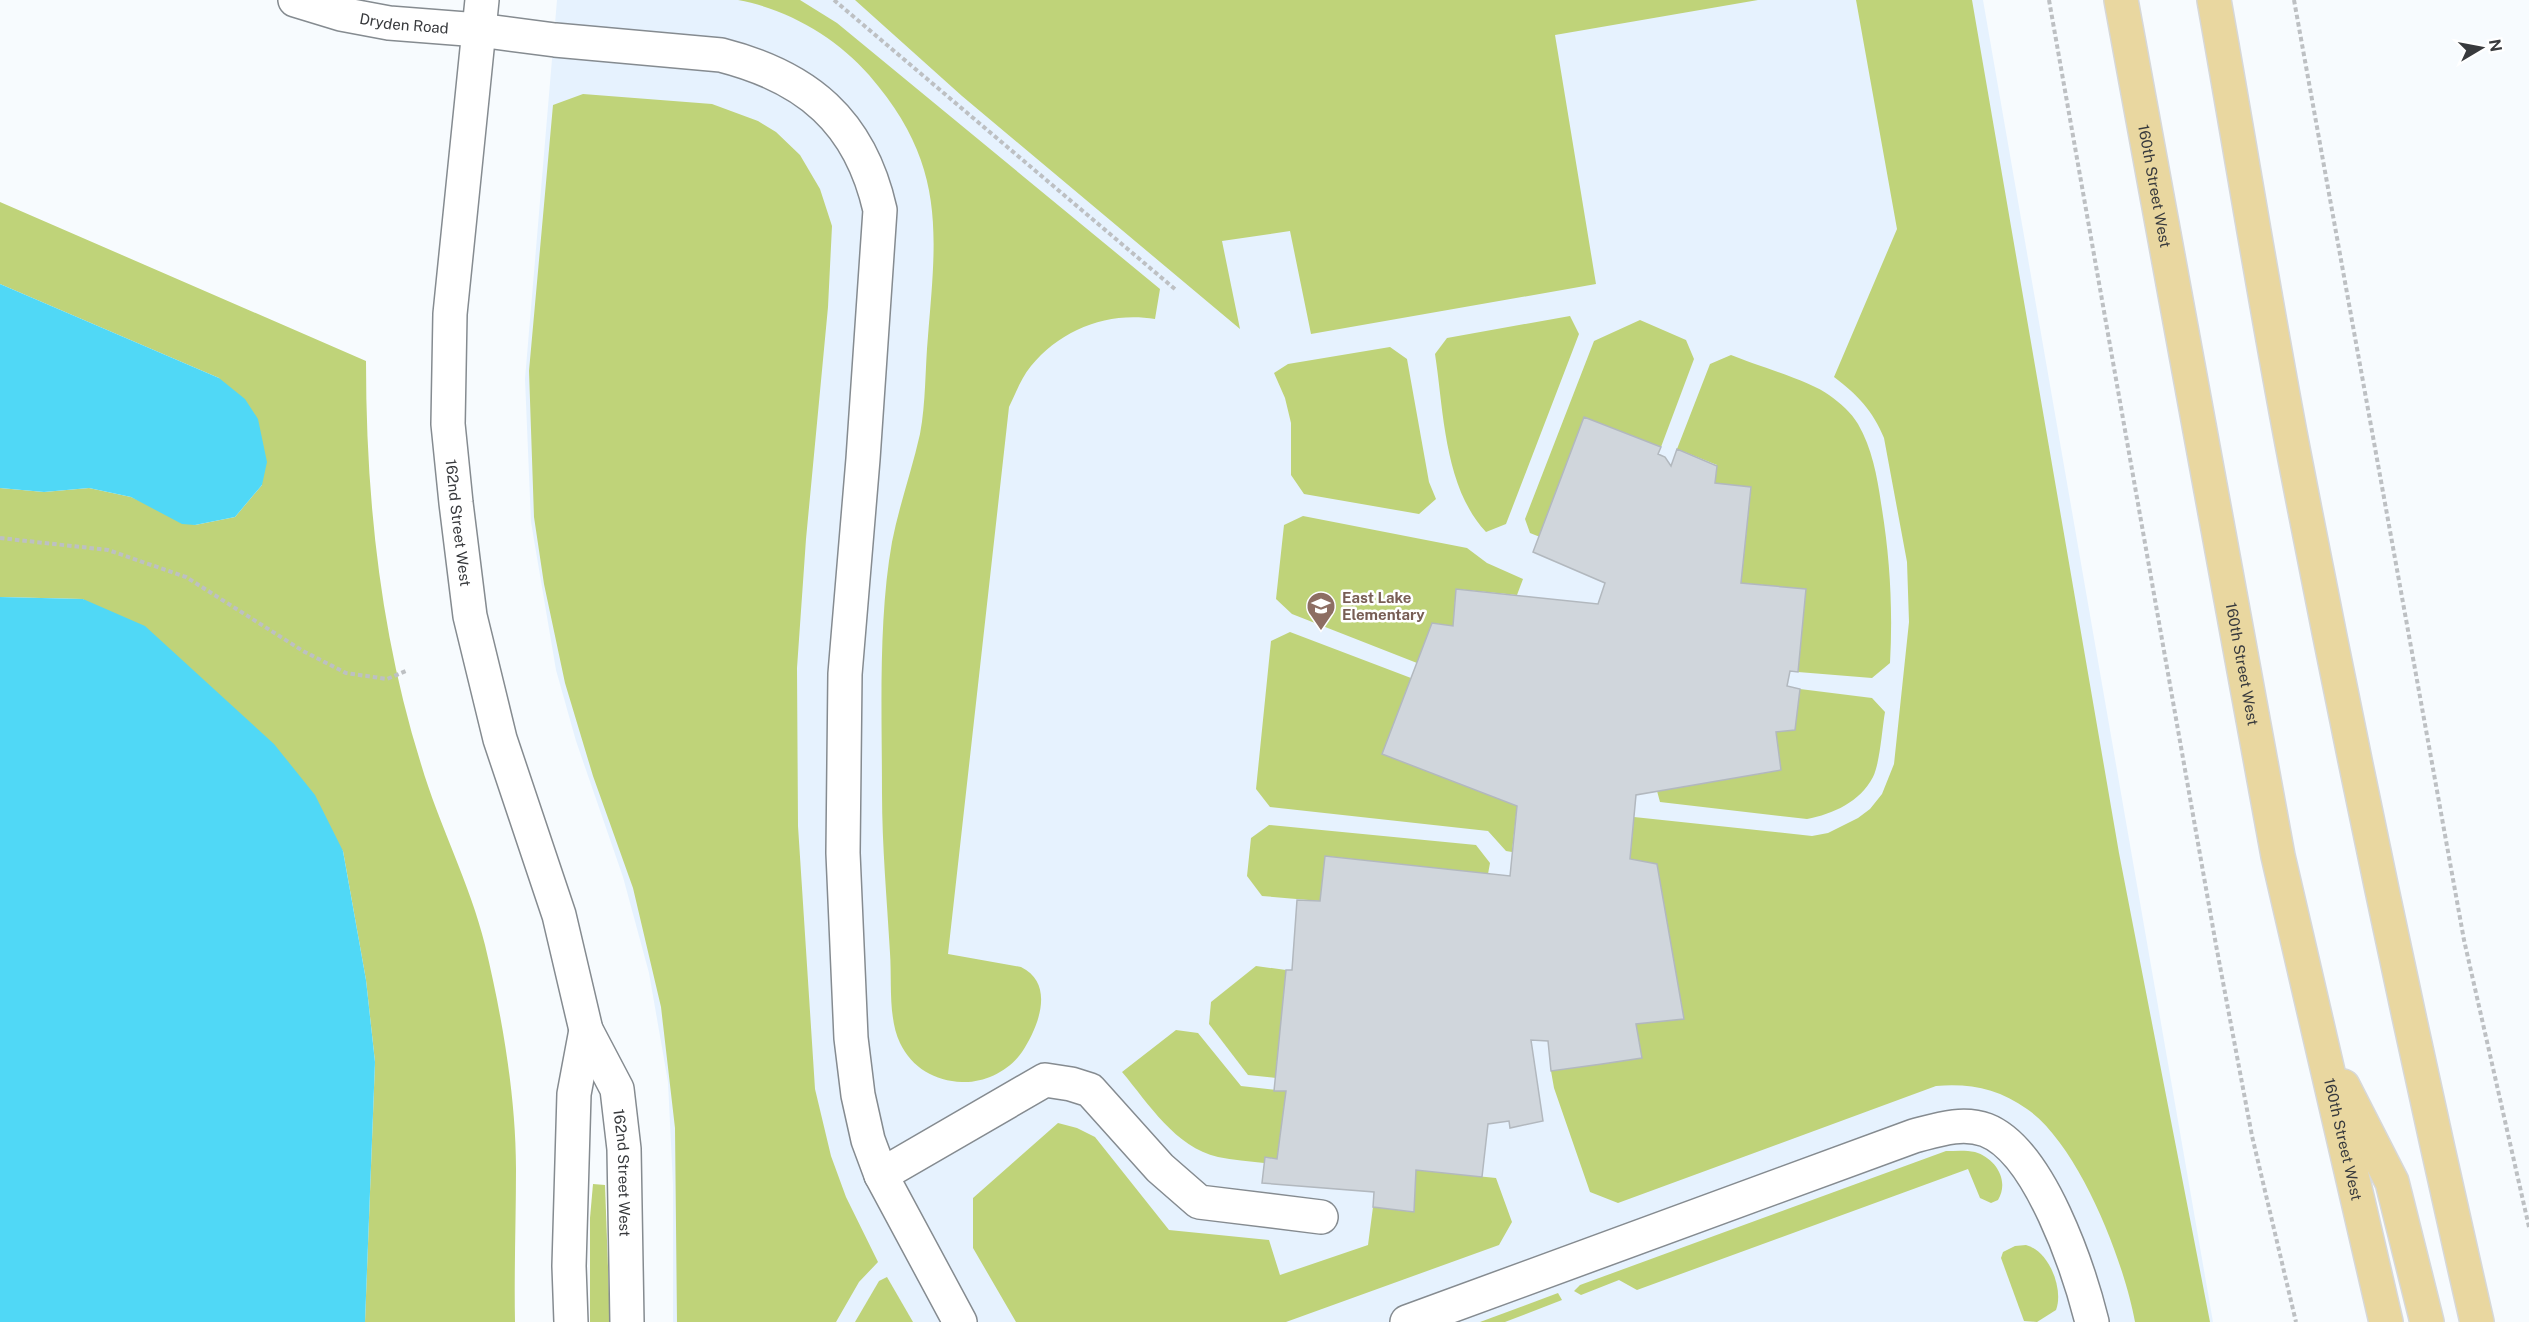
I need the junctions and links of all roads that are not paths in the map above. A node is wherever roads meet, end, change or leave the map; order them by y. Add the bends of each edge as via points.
1 (295, 0) edge
2 (2121, 0) edge
3 (2214, 0) edge
4 (481, 15) edge
5 (586, 1030) junction
6 (2321, 1044) junction
7 (881, 1175) junction
8 (1321, 1217) dead end
9 (571, 1322) edge
10 (627, 1322) edge
11 (960, 1322) edge
12 (1407, 1322) edge
13 (2092, 1322) edge
14 (2386, 1322) edge
15 (2427, 1322) edge
16 (2477, 1322) edge

1 - 4 street, Dryden Road via 389,24
2 - 6 main road, 160th Street West via 2276,844
3 - 16 main road via 2346,718 2424,1092
4 - 5 street, 162nd Street West via 450,314 448,424 454,492 470,616 485,685 559,915
4 - 7 street, Dryden Road via 721,55 770,70 796,84 839,120 873,180 880,210 845,674 843,819 852,1049 868,1140
5 - 9 street, 162nd Street West via 574,1094 568,1266
5 - 10 street, 162nd Street West via 617,1089 624,1149
6 - 14 main road, 160th Street West
6 - 15 main road via 2392,1182
7 - 8 street via 1045,1080 1090,1090 1160,1168 1199,1202
7 - 11 street, Dryden Road
12 - 13 street via 1914,1136 1959,1126 1986,1130 2006,1143 2034,1179 2074,1259

